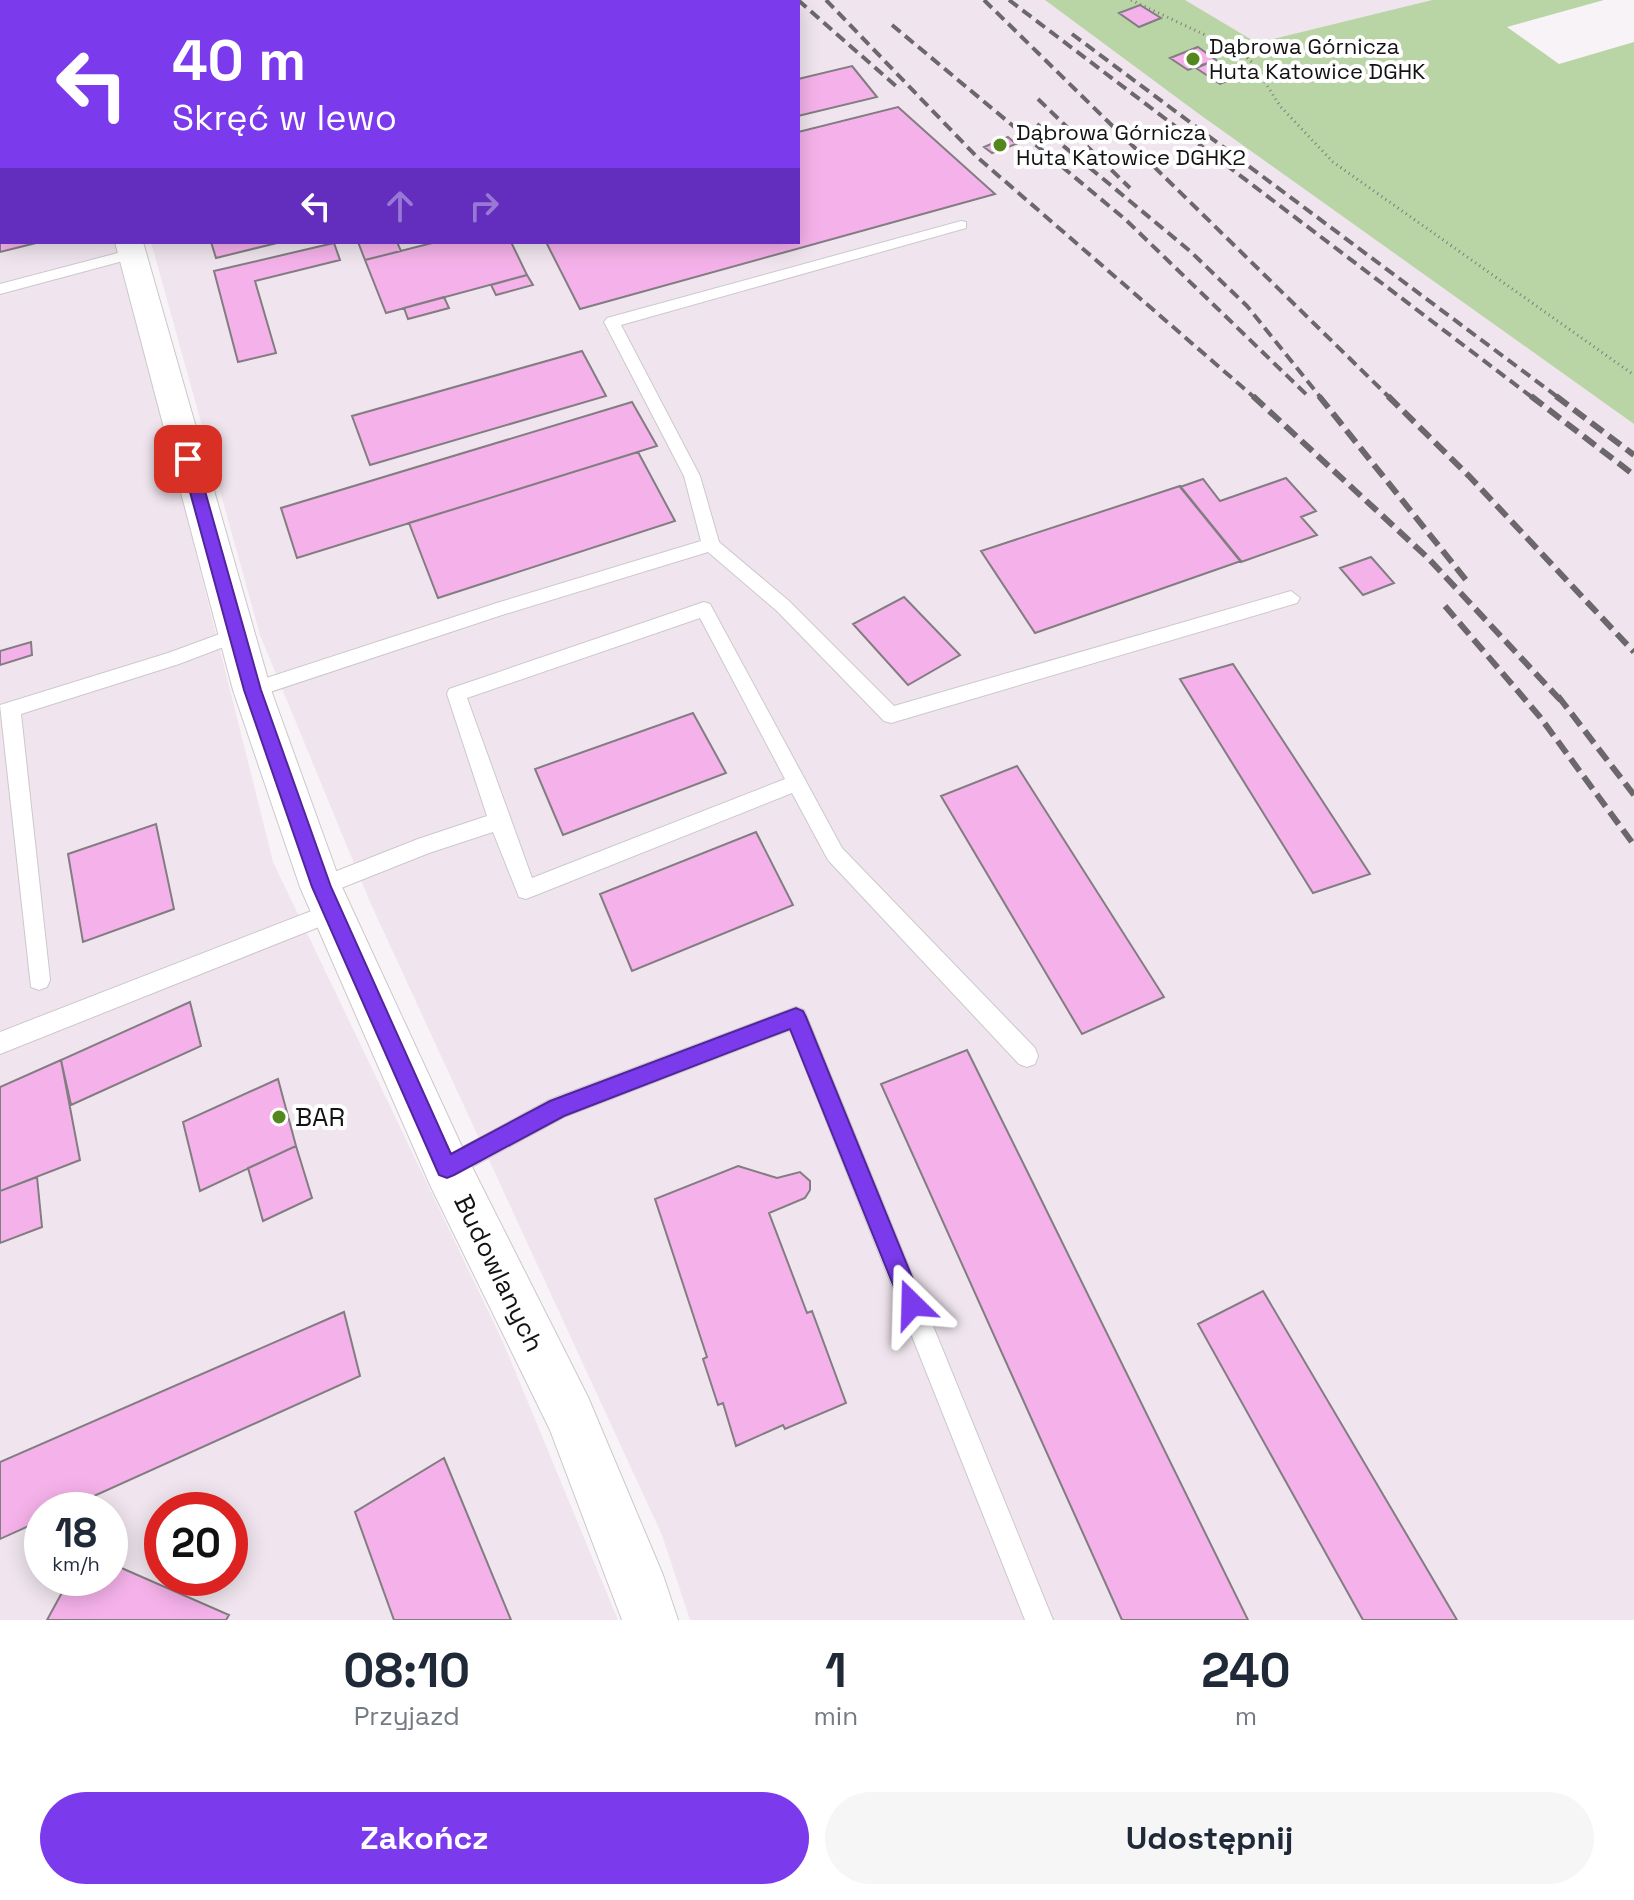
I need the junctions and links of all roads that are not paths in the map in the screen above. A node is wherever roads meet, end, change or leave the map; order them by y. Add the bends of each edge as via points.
1 (961, 225) dead end
2 (131, 248) edge
3 (0, 289) edge
4 (711, 545) junction
5 (1291, 598) dead end
6 (236, 635) junction
7 (252, 690) junction
8 (6, 711) edge
9 (797, 783) junction
10 (499, 821) junction
11 (326, 899) junction
12 (39, 980) dead end
13 (0, 1043) edge
14 (1027, 1056) dead end
15 (447, 1168) junction
16 (650, 1620) edge
17 (1039, 1620) edge

1 - 4 lane via 612,322 692,476
2 - 3 lane
2 - 6 street, Budowlanych
4 - 5 lane via 783,606 891,715
4 - 7 lane
6 - 7 street, Budowlanych
6 - 8 lane
7 - 11 street, Budowlanych
8 - 12 lane
9 - 10 lane via 526,890
9 - 10 lane via 704,609 456,694
9 - 14 lane via 835,854
10 - 11 lane via 425,845
11 - 13 lane
11 - 15 street, Budowlanych
15 - 16 street, Budowlanych via 570,1415
15 - 17 lane via 557,1108 796,1017

